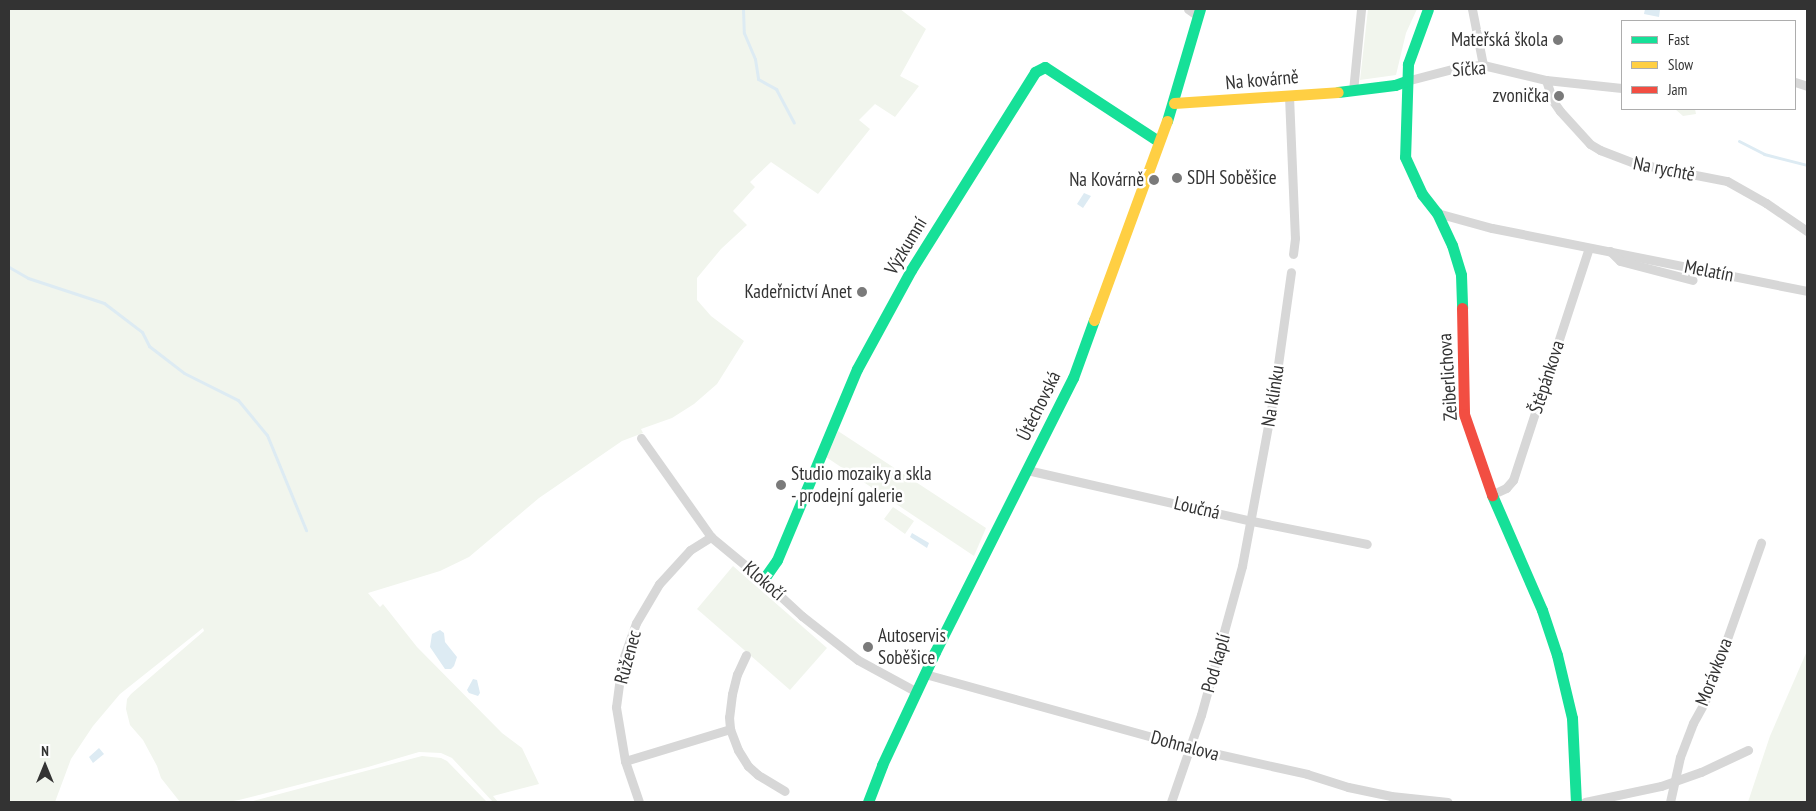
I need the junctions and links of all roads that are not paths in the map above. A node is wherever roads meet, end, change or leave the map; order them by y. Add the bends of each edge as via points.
1 (1188, 9) edge
2 (1361, 9) edge
3 (1428, 9) edge
4 (1472, 9) edge
5 (1199, 12) edge
6 (1484, 65) junction
7 (1546, 80) junction
8 (1406, 81) junction
9 (1621, 88) edge
10 (1353, 91) junction
11 (1289, 96) junction
12 (1174, 103) junction
13 (1158, 141) junction
14 (1437, 213) junction
15 (1807, 231) edge
16 (1589, 248) junction
17 (1610, 251) junction
18 (1293, 254) dead end
19 (1291, 272) dead end
20 (1693, 280) dead end
21 (1807, 291) edge
22 (642, 438) dead end
23 (1027, 470) junction
24 (1491, 496) junction
25 (1252, 521) junction
26 (711, 537) junction
27 (1761, 543) dead end
28 (1367, 544) dead end
29 (763, 580) junction
30 (746, 655) dead end
31 (926, 674) junction
32 (917, 692) junction
33 (730, 729) junction
34 (1191, 748) junction
35 (1748, 750) dead end
36 (625, 761) junction
37 (1674, 782) junction
38 (785, 792) dead end
39 (639, 802) edge
40 (868, 802) edge
41 (1171, 802) edge
42 (1448, 802) edge
43 (1576, 802) edge
44 (1585, 802) edge
45 (1670, 802) edge

1 - 5 street
2 - 10 street
3 - 8 street, Zeiberlichova via 1409,56
4 - 6 street
5 - 12 street, Útěchovská
6 - 7 street, Síčka
6 - 8 street, Síčka via 1464,66
7 - 9 street, Síčka
7 - 15 street, Na rychtě via 1560,111 1590,144 1600,150 1634,163 1727,181
8 - 10 street, Na kovárně
8 - 14 street, Zeiberlichova via 1404,157 1422,194
10 - 11 street, Na kovárně
11 - 12 street, Na kovárně
11 - 18 street
12 - 13 street, Útěchovská
13 - 23 street, Útěchovská via 1073,378
13 - 29 street, Výzkumní via 1046,67 1035,72 911,270 857,369 776,560
14 - 16 street, Melatín
14 - 24 street, Zeiberlichova via 1461,275 1464,414
16 - 17 street, Melatín
16 - 24 street, Štěpánkova via 1513,480
17 - 20 street, Melatín via 1620,261
17 - 21 street, Melatín
19 - 25 street, Na klínku
22 - 26 street, Klokočí
23 - 25 street, Loučná
23 - 31 street, Útěchovská
24 - 43 street, Zeiberlichova via 1542,610 1557,655 1572,718
25 - 28 street, Loučná
25 - 34 street, Pod kaplí via 1228,620
26 - 29 street, Klokočí
26 - 36 street, Růženec via 690,550 659,584 630,638 622,662 616,706
27 - 37 street, Morávkova via 1705,701 1680,757
29 - 32 street, Klokočí via 858,660
30 - 33 street via 732,694
31 - 32 street, Útěchovská
31 - 34 street, Dohnalova
32 - 40 street, Útěchovská
33 - 36 street
33 - 38 street via 748,766
34 - 41 street, Pod kaplí
34 - 42 street, Dohnalova via 1391,796
35 - 37 street
36 - 39 street, Růženec
37 - 44 street
37 - 45 street, Morávkova

